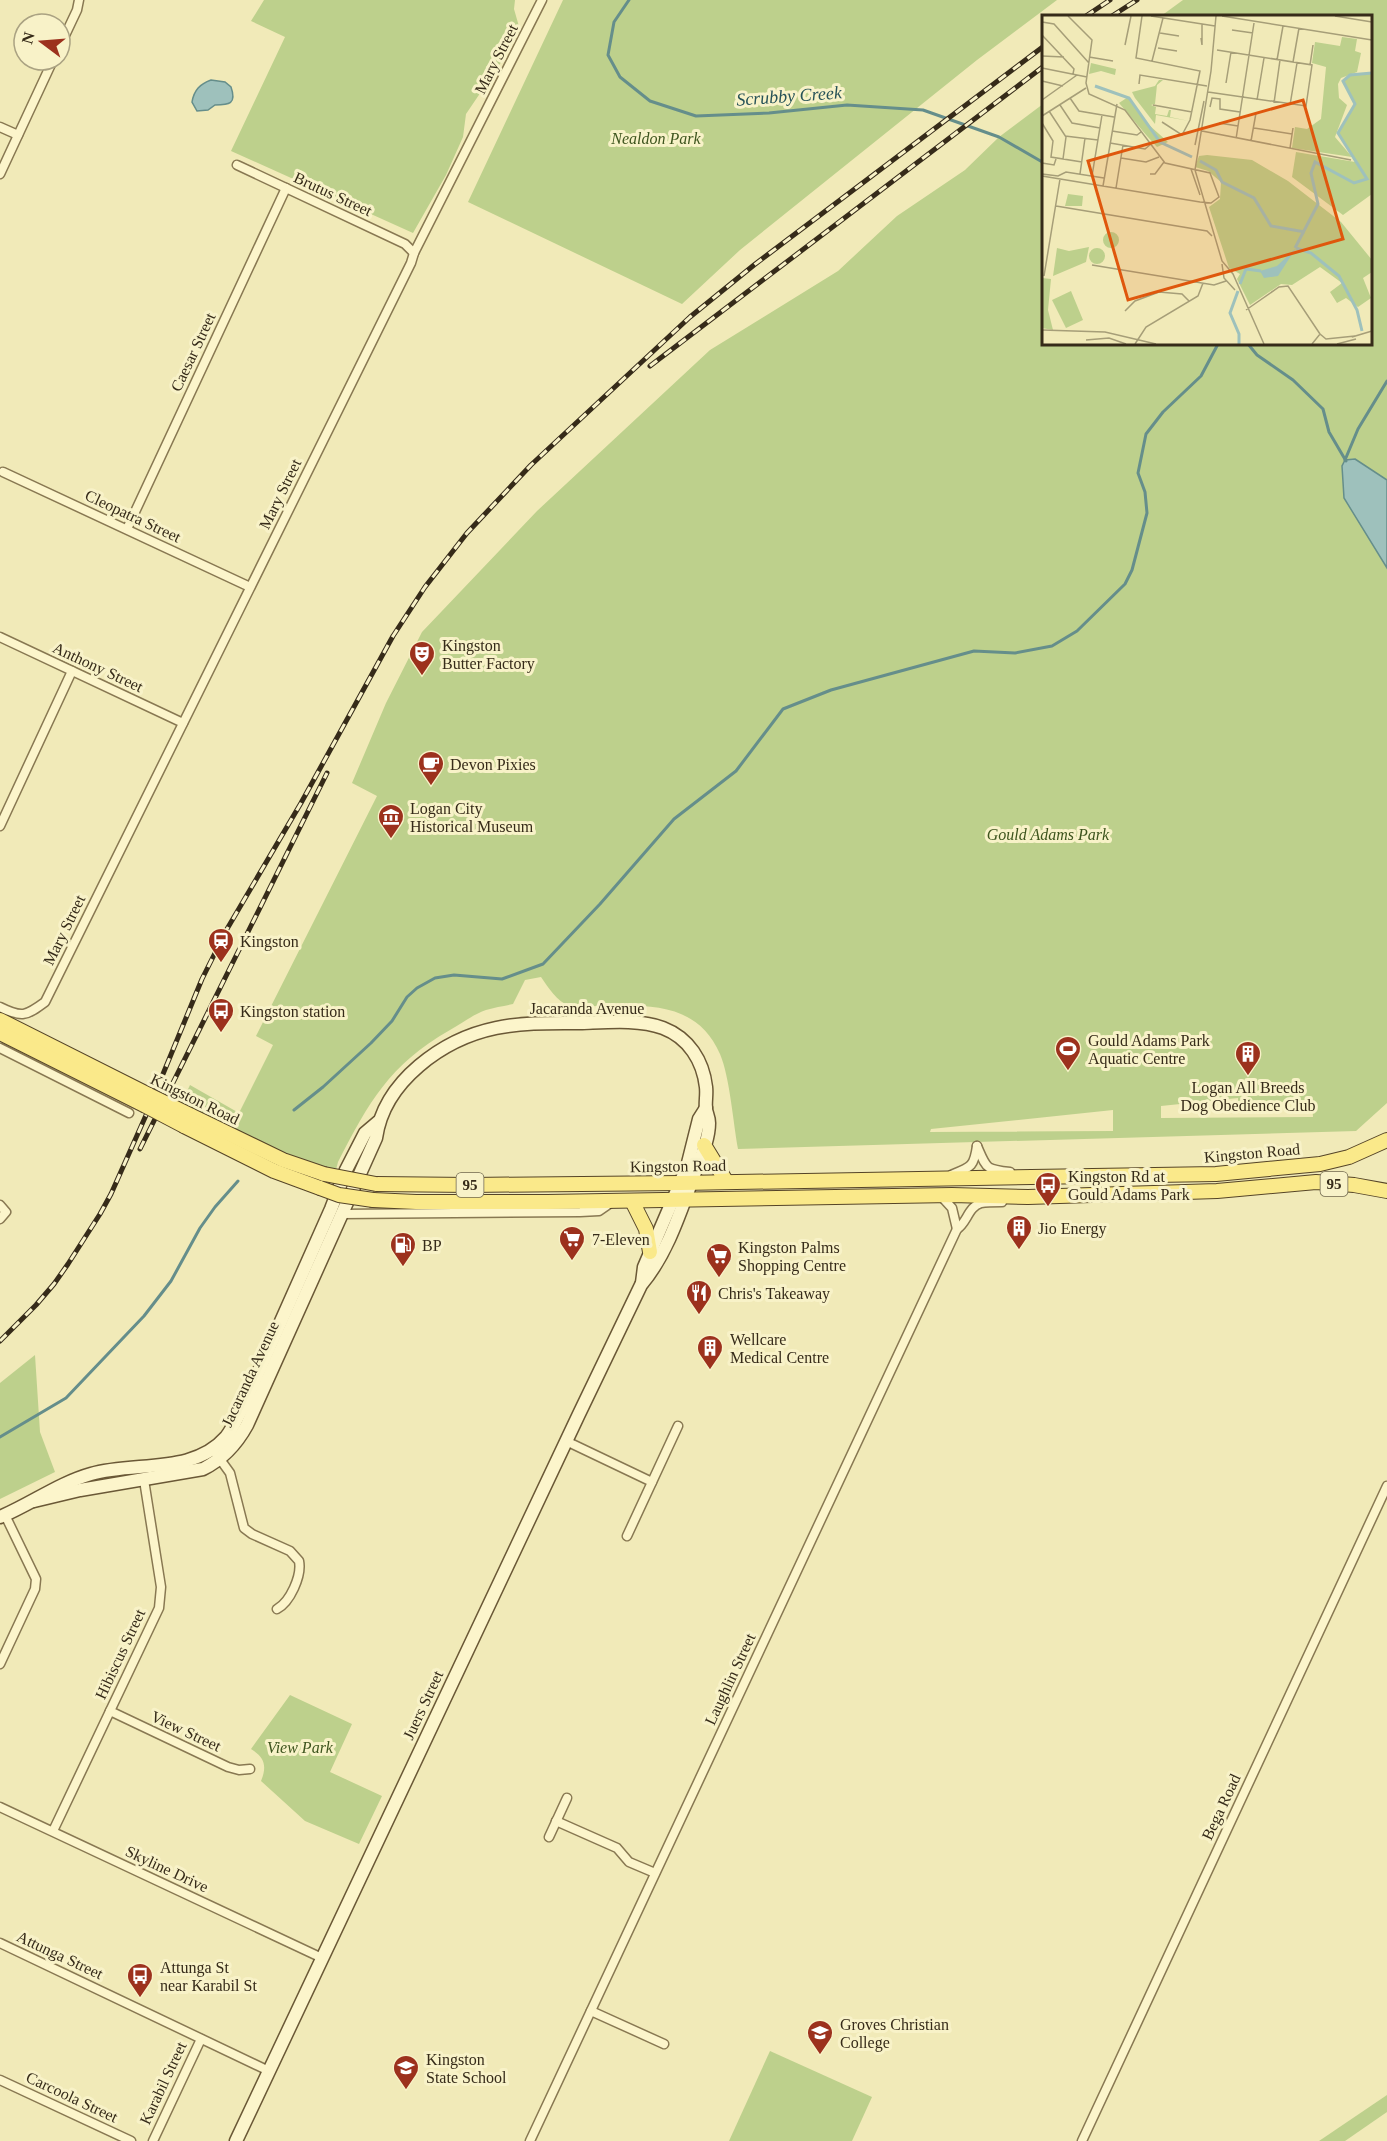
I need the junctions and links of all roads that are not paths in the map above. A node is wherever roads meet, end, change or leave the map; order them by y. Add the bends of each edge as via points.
1 (79, 0) edge
2 (542, 0) edge
3 (72, 21) edge
4 (47, 72) edge
5 (0, 127) edge
6 (18, 135) junction
7 (237, 165) dead end
8 (0, 174) edge
9 (286, 188) junction
10 (414, 253) junction
11 (3, 472) dead end
12 (127, 529) junction
13 (250, 587) junction
14 (0, 637) edge
15 (72, 671) junction
16 (183, 723) junction
17 (0, 826) edge
18 (0, 1007) edge
19 (0, 1020) edge
20 (0, 1033) edge
21 (0, 1048) edge
22 (147, 1100) junction
23 (706, 1108) junction
24 (129, 1113) dead end
25 (378, 1122) junction
26 (1387, 1140) edge
27 (704, 1145) junction
28 (1040, 1177) junction
29 (943, 1178) junction
30 (322, 1181) junction
31 (726, 1181) junction
32 (686, 1183) junction
33 (1387, 1191) edge
34 (941, 1196) junction
35 (1022, 1197) junction
36 (612, 1201) junction
37 (632, 1201) junction
38 (678, 1201) junction
39 (0, 1205) edge
40 (341, 1214) junction
41 (0, 1219) edge
42 (957, 1229) junction
43 (650, 1252) junction
44 (641, 1285) junction
45 (678, 1426) dead end
46 (566, 1441) junction
47 (216, 1454) junction
48 (107, 1471) junction
49 (144, 1480) junction
50 (652, 1482) junction
51 (109, 1485) junction
52 (1387, 1486) edge
53 (34, 1501) junction
54 (3, 1516) edge
55 (627, 1536) dead end
56 (278, 1609) dead end
57 (0, 1664) edge
58 (110, 1711) junction
59 (250, 1769) dead end
60 (567, 1798) dead end
61 (0, 1807) edge
62 (556, 1821) junction
63 (53, 1831) junction
64 (549, 1837) dead end
65 (655, 1874) junction
66 (0, 1943) edge
67 (322, 1958) junction
68 (591, 2011) junction
69 (201, 2039) junction
70 (664, 2044) dead end
71 (269, 2071) junction
72 (0, 2080) edge
73 (131, 2141) edge
74 (153, 2141) edge
75 (236, 2141) edge
76 (530, 2141) edge
77 (1082, 2141) edge

1 - 3 street
2 - 10 street, Mary Street
4 - 6 street
5 - 6 street
6 - 8 street
7 - 9 street, Brutus Street
9 - 10 street, Brutus Street via 405,244
9 - 12 street, Caesar Street
10 - 13 street, Mary Street
11 - 12 street, Cleopatra Street
12 - 13 street, Cleopatra Street
13 - 16 street, Mary Street
14 - 15 street, Anthony Street
15 - 16 street, Anthony Street
15 - 17 street
16 - 18 street, Mary Street via 45,1002 24,1015
19 - 22 main road, Kingston Road / 95
20 - 22 main road, Kingston Road / 95
21 - 24 street
22 - 30 main road, Kingston Road / 95, bridge via 274,1171
23 - 25 street, Jacaranda Avenue via 701,1065 688,1044 672,1032 636,1023 536,1024 495,1028 442,1049 403,1083
23 - 27 street, Jacaranda Avenue via 709,1122
23 - 32 street, Jacaranda Avenue via 699,1119
25 - 40 street, Jacaranda Avenue via 376,1138
25 - 47 street, Jacaranda Avenue via 365,1133 346,1170 242,1409
26 - 28 main road, Kingston Road / 95 via 1349,1157 1274,1169 1216,1174
27 - 31 main road
27 - 32 street, Jacaranda Avenue
28 - 29 main road, Kingston Road / 95
28 - 29 street via 990,1169 977,1146 975,1162 969,1168
29 - 31 main road, Kingston Road / 95
30 - 32 main road, Kingston Road / 95, bridge via 449,1185
30 - 36 main road, Kingston Road / 95, bridge via 339,1195 373,1200
31 - 32 main road, Kingston Road / 95
32 - 38 street, Jacaranda Avenue
33 - 35 main road, Kingston Road / 95 via 1316,1182 1217,1191
34 - 35 main road, Kingston Road / 95
34 - 38 main road, Kingston Road / 95
34 - 42 street via 952,1208
35 - 42 street, Laughlin Street via 976,1205
36 - 37 main road, Kingston Road / 95
36 - 40 street, Kingston Road via 599,1211 580,1212
37 - 38 main road, Kingston Road / 95
37 - 43 main road via 646,1229
38 - 43 street, Juers Street
38 - 44 street, Juers Street via 653,1271
39 - 41 street via 6,1212
40 - 47 street, Jacaranda Avenue via 247,1425 237,1443
42 - 65 street, Laughlin Street
43 - 44 street, Juers Street
44 - 46 street, Juers Street
45 - 50 street
46 - 50 street
46 - 67 street, Juers Street
47 - 48 street, Jacaranda Avenue
47 - 49 street, Jacaranda Avenue via 203,1469
47 - 56 street via 232,1479 244,1528 290,1551 299,1561 299,1573 289,1597
48 - 51 street
48 - 53 street, Jacaranda Avenue via 63,1485
49 - 51 street, Jacaranda Avenue
49 - 58 street, Hibiscus Street via 160,1602
50 - 55 street
51 - 53 street, Jacaranda Avenue
52 - 77 street, Bega Road
53 - 54 street, Jacaranda Avenue
54 - 57 street via 36,1579
58 - 59 street, View Street via 228,1767
58 - 63 street, Hibiscus Street
60 - 62 street
61 - 63 street, Skyline Drive
62 - 64 street
62 - 65 street via 617,1848 629,1862
63 - 67 street, Skyline Drive
65 - 68 street, Laughlin Street
66 - 69 street, Attunga Street
67 - 71 street, Juers Street
68 - 70 street
68 - 76 street, Laughlin Street
69 - 71 street, Attunga Street
69 - 74 street, Karabil Street
71 - 75 street, Juers Street
72 - 73 street, Carcoola Street

